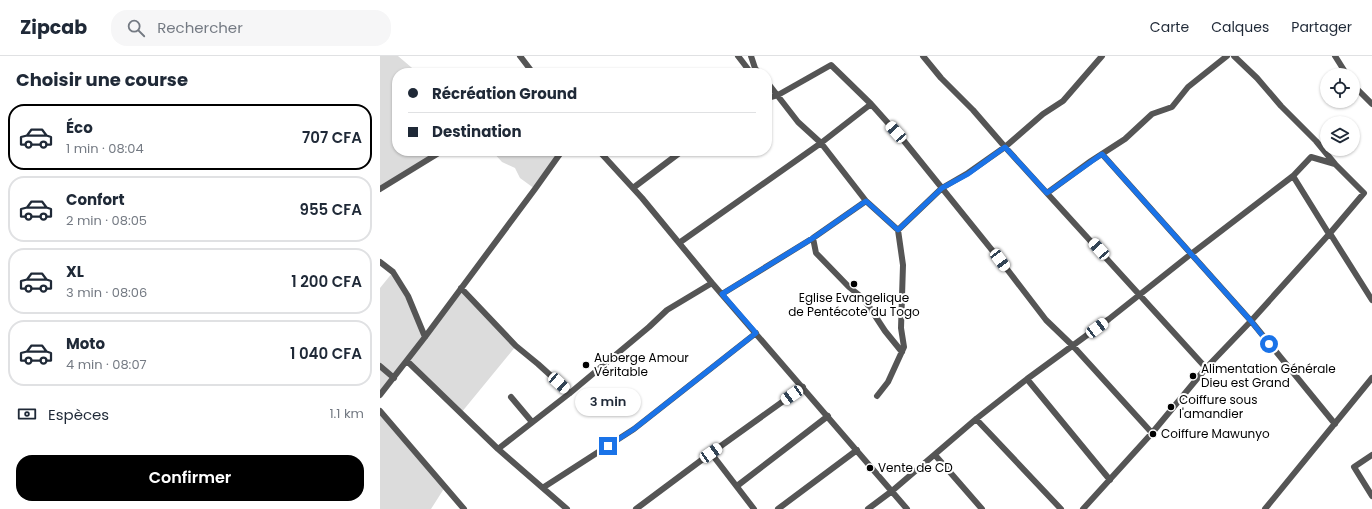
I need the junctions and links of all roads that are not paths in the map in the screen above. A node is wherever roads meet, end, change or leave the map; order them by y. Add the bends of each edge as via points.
1 (520, 56) edge
2 (738, 56) edge
3 (751, 56) edge
4 (923, 56) edge
5 (1102, 56) edge
6 (1227, 56) edge
7 (1234, 56) edge
8 (1338, 57) edge
9 (529, 68) edge
10 (747, 68) edge
11 (755, 68) edge
12 (1344, 68) edge
13 (772, 88) edge
14 (1360, 92) edge
15 (778, 95) junction
16 (772, 97) edge
17 (871, 104) junction
18 (1372, 104) edge
19 (821, 143) junction
20 (1005, 147) junction
21 (1102, 154) junction
22 (434, 156) edge
23 (559, 156) edge
24 (604, 156) edge
25 (675, 156) edge
26 (1335, 164) junction
27 (1293, 176) junction
28 (633, 188) junction
29 (942, 188) junction
30 (380, 189) edge
31 (1047, 193) junction
32 (866, 201) junction
33 (898, 230) junction
34 (1329, 234) junction
35 (813, 238) junction
36 (679, 243) junction
37 (1191, 254) junction
38 (380, 262) edge
39 (712, 283) junction
40 (461, 288) junction
41 (722, 294) junction
42 (1140, 294) junction
43 (1372, 300) edge
44 (1251, 321) junction
45 (756, 333) junction
46 (425, 337) junction
47 (1073, 346) junction
48 (902, 352) junction
49 (407, 362) junction
50 (380, 366) edge
51 (1206, 368) junction
52 (394, 378) junction
53 (1372, 378) edge
54 (1027, 379) junction
55 (803, 387) junction
56 (570, 393) junction
57 (380, 395) edge
58 (877, 396) dead end
59 (511, 397) dead end
60 (380, 411) edge
61 (828, 416) junction
62 (976, 419) junction
63 (532, 422) junction
64 (1335, 424) junction
65 (1152, 433) junction
66 (498, 448) junction
67 (857, 450) junction
68 (711, 453) junction
69 (935, 455) junction
70 (1372, 455) edge
71 (1110, 480) junction
72 (737, 486) junction
73 (544, 488) junction
74 (892, 492) junction
75 (1372, 496) edge
76 (464, 509) edge
77 (567, 509) edge
78 (636, 509) edge
79 (754, 509) edge
80 (778, 509) edge
81 (868, 509) edge
82 (907, 509) edge
83 (982, 509) edge
84 (1062, 509) edge
85 (1083, 509) edge
86 (1265, 509) edge

1 - 9 street
2 - 10 street
3 - 11 street
4 - 20 street via 940,78 973,110
5 - 20 street via 1063,101 1043,114
6 - 21 street via 1188,87 1172,107 1152,114 1125,139
7 - 26 street via 1258,78
8 - 12 street
13 - 15 street
14 - 18 street
15 - 16 street
15 - 17 street via 831,65
15 - 19 street via 798,122
17 - 19 street
17 - 29 street
19 - 32 street
19 - 36 street
20 - 29 street via 968,174
20 - 31 street
21 - 31 street
21 - 37 street
22 - 30 street
23 - 40 street
24 - 28 street
25 - 28 street
26 - 27 street via 1312,157
26 - 34 street via 1364,193
27 - 34 street
27 - 37 street
28 - 36 street
29 - 33 street
29 - 47 street via 1046,320
31 - 42 street
32 - 33 street
32 - 35 street
33 - 48 street via 903,265 900,328 904,347
34 - 43 street
34 - 44 street
35 - 41 street
35 - 48 street via 816,253 864,299
36 - 39 street
37 - 42 street
37 - 44 street
38 - 46 street via 393,272 408,296
39 - 41 street
39 - 56 street via 667,310
40 - 46 street
40 - 56 street via 516,346
41 - 45 street
42 - 47 street
42 - 51 street
44 - 51 street
44 - 64 street
45 - 55 street
45 - 73 street via 634,429
46 - 49 street
47 - 54 street
47 - 65 street
48 - 58 street via 888,382
49 - 52 street
49 - 66 street
50 - 52 street
51 - 65 street
52 - 57 street
53 - 64 street
54 - 62 street
54 - 71 street
55 - 61 street
55 - 68 street
56 - 63 street
59 - 63 street
60 - 76 street
61 - 67 street
61 - 72 street
62 - 69 street
62 - 84 street
63 - 66 street
64 - 86 street
65 - 71 street
66 - 73 street
67 - 74 street
67 - 80 street
68 - 72 street
68 - 78 street
69 - 74 street
69 - 83 street
70 - 75 street via 1354,467
71 - 85 street
72 - 79 street
73 - 77 street
74 - 81 street
74 - 82 street

